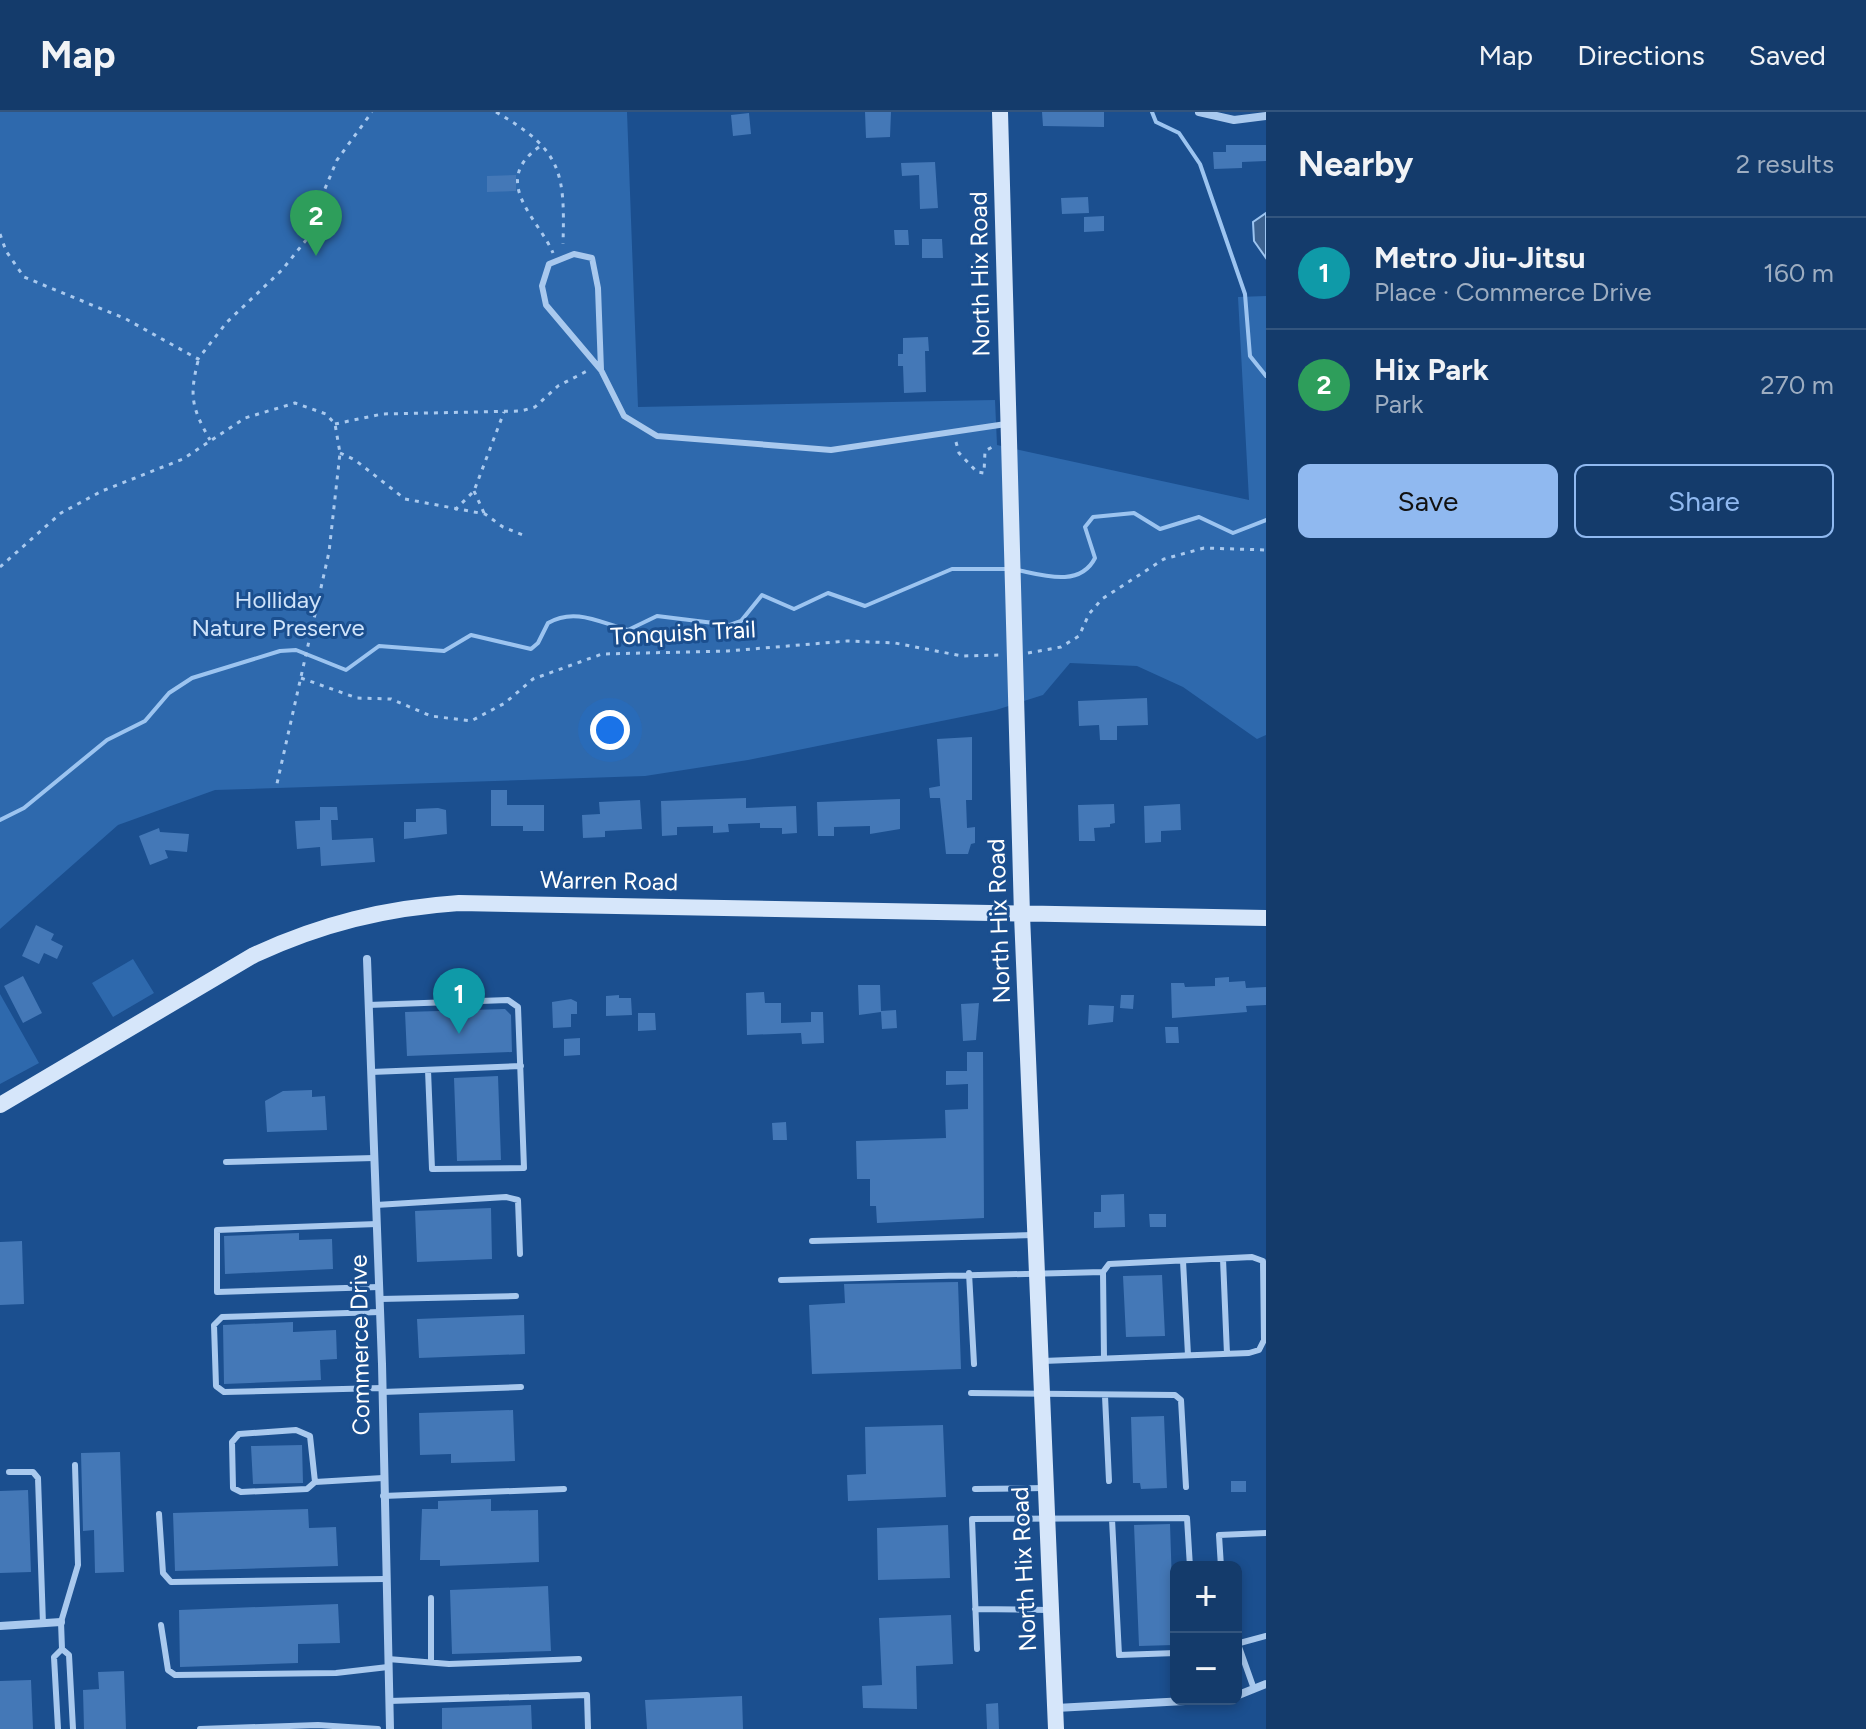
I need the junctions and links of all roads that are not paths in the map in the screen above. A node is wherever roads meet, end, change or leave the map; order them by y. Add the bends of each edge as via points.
1 (1000, 112) edge
2 (1199, 112) edge
3 (1266, 116) edge
4 (599, 368) junction
5 (1008, 423) junction
6 (1022, 915) junction
7 (1266, 918) edge
8 (367, 959) dead end
9 (368, 1005) junction
10 (521, 1066) junction
11 (428, 1070) junction
12 (371, 1072) junction
13 (0, 1105) edge
14 (374, 1158) junction
15 (226, 1162) dead end
16 (376, 1205) junction
17 (377, 1224) junction
18 (1034, 1235) junction
19 (812, 1241) dead end
20 (520, 1254) dead end
21 (1223, 1259) junction
22 (1183, 1261) junction
23 (1103, 1272) junction
24 (969, 1273) junction
25 (1035, 1274) junction
26 (781, 1280) dead end
27 (379, 1287) junction
28 (516, 1296) dead end
29 (380, 1299) junction
30 (380, 1312) junction
31 (1227, 1354) junction
32 (1188, 1355) junction
33 (1104, 1358) junction
34 (1039, 1361) junction
35 (974, 1364) dead end
36 (521, 1387) dead end
37 (382, 1390) junction
38 (971, 1393) dead end
39 (1040, 1394) junction
40 (1105, 1396) junction
41 (75, 1465) dead end
42 (9, 1472) dead end
43 (383, 1478) junction
44 (1109, 1481) dead end
45 (315, 1482) junction
46 (1186, 1487) dead end
47 (1044, 1488) junction
48 (564, 1489) dead end
49 (975, 1489) dead end
50 (383, 1496) junction
51 (159, 1514) dead end
52 (1112, 1519) junction
53 (1045, 1520) junction
54 (1266, 1533) edge
55 (1190, 1561) edge
56 (1221, 1561) edge
57 (385, 1579) junction
58 (431, 1598) dead end
59 (975, 1609) junction
60 (1049, 1610) junction
61 (61, 1622) junction
62 (43, 1624) junction
63 (161, 1625) dead end
64 (0, 1626) edge
65 (1266, 1636) edge
66 (1242, 1643) edge
67 (62, 1649) junction
68 (977, 1649) dead end
69 (1170, 1653) edge
70 (1242, 1657) edge
71 (579, 1659) dead end
72 (431, 1660) junction
73 (388, 1663) junction
74 (1266, 1684) edge
75 (1254, 1689) junction
76 (1242, 1694) edge
77 (389, 1701) junction
78 (1170, 1702) edge
79 (1055, 1708) junction
80 (58, 1729) edge
81 (73, 1729) edge
82 (200, 1729) edge
83 (378, 1729) edge
84 (390, 1729) edge
85 (588, 1729) edge
86 (1056, 1729) edge

1 - 5 street, North Hix Road
2 - 3 street via 1234,120
4 - 4 lane via 598,288 592,258 574,254 549,264 542,286 546,305
4 - 5 lane via 624,416 657,436 831,450
5 - 6 street, North Hix Road
6 - 7 street, Warren Road
6 - 13 street, Warren Road via 459,903 387,909 297,935 254,955
6 - 18 street, North Hix Road
8 - 9 street, Commerce Drive
9 - 10 lane via 508,1000 518,1007
9 - 12 street, Commerce Drive
10 - 11 lane
10 - 11 lane via 524,1168 432,1169
11 - 12 lane
12 - 14 street, Commerce Drive
14 - 15 lane
14 - 16 street, Commerce Drive
16 - 17 street, Commerce Drive
16 - 20 lane via 518,1200
17 - 27 street, Commerce Drive
17 - 27 lane via 217,1230 217,1292
18 - 19 lane
18 - 25 street, North Hix Road
21 - 22 lane
21 - 31 lane
21 - 31 lane via 1256,1258 1264,1266 1263,1347
22 - 23 lane via 1109,1264
22 - 32 lane
23 - 25 lane
23 - 33 lane
24 - 25 lane
24 - 26 lane
24 - 35 lane
25 - 34 street, North Hix Road
27 - 29 street, Commerce Drive
28 - 29 lane
29 - 30 street, Commerce Drive
30 - 37 street, Commerce Drive
30 - 37 lane via 222,1317 214,1325 213,1348 216,1386 224,1392
31 - 32 lane
32 - 33 lane
33 - 34 lane
34 - 39 street, North Hix Road
36 - 37 lane
37 - 43 street, Commerce Drive
38 - 39 lane
39 - 40 lane
39 - 47 street, North Hix Road
40 - 44 lane
40 - 46 lane via 1175,1395 1181,1400
41 - 61 lane via 78,1565
42 - 62 lane via 33,1472 38,1478
43 - 45 lane
43 - 50 street, Commerce Drive
45 - 45 lane via 307,1489 241,1492 233,1488 232,1442 239,1434 296,1430 310,1436
47 - 49 lane
47 - 53 street, North Hix Road
48 - 50 lane
50 - 57 street, Commerce Drive
51 - 57 lane via 163,1573 171,1582
52 - 53 lane
52 - 55 lane via 1187,1518
52 - 69 lane via 1119,1655
53 - 59 lane via 972,1519
53 - 60 street, North Hix Road
54 - 56 lane via 1219,1535
57 - 73 street, Commerce Drive
58 - 72 lane
59 - 60 lane
59 - 68 lane
60 - 79 street, North Hix Road
61 - 62 street
61 - 67 lane
62 - 64 street
63 - 73 lane via 168,1670 175,1675 336,1673
65 - 66 lane
67 - 80 lane via 54,1657
67 - 81 lane via 69,1655
70 - 75 lane
71 - 72 lane via 449,1664
72 - 73 lane
73 - 77 street, Commerce Drive
74 - 75 street
75 - 76 street
77 - 84 street, Commerce Drive
77 - 85 lane via 587,1695
78 - 79 street
79 - 86 street, North Hix Road
82 - 83 lane

